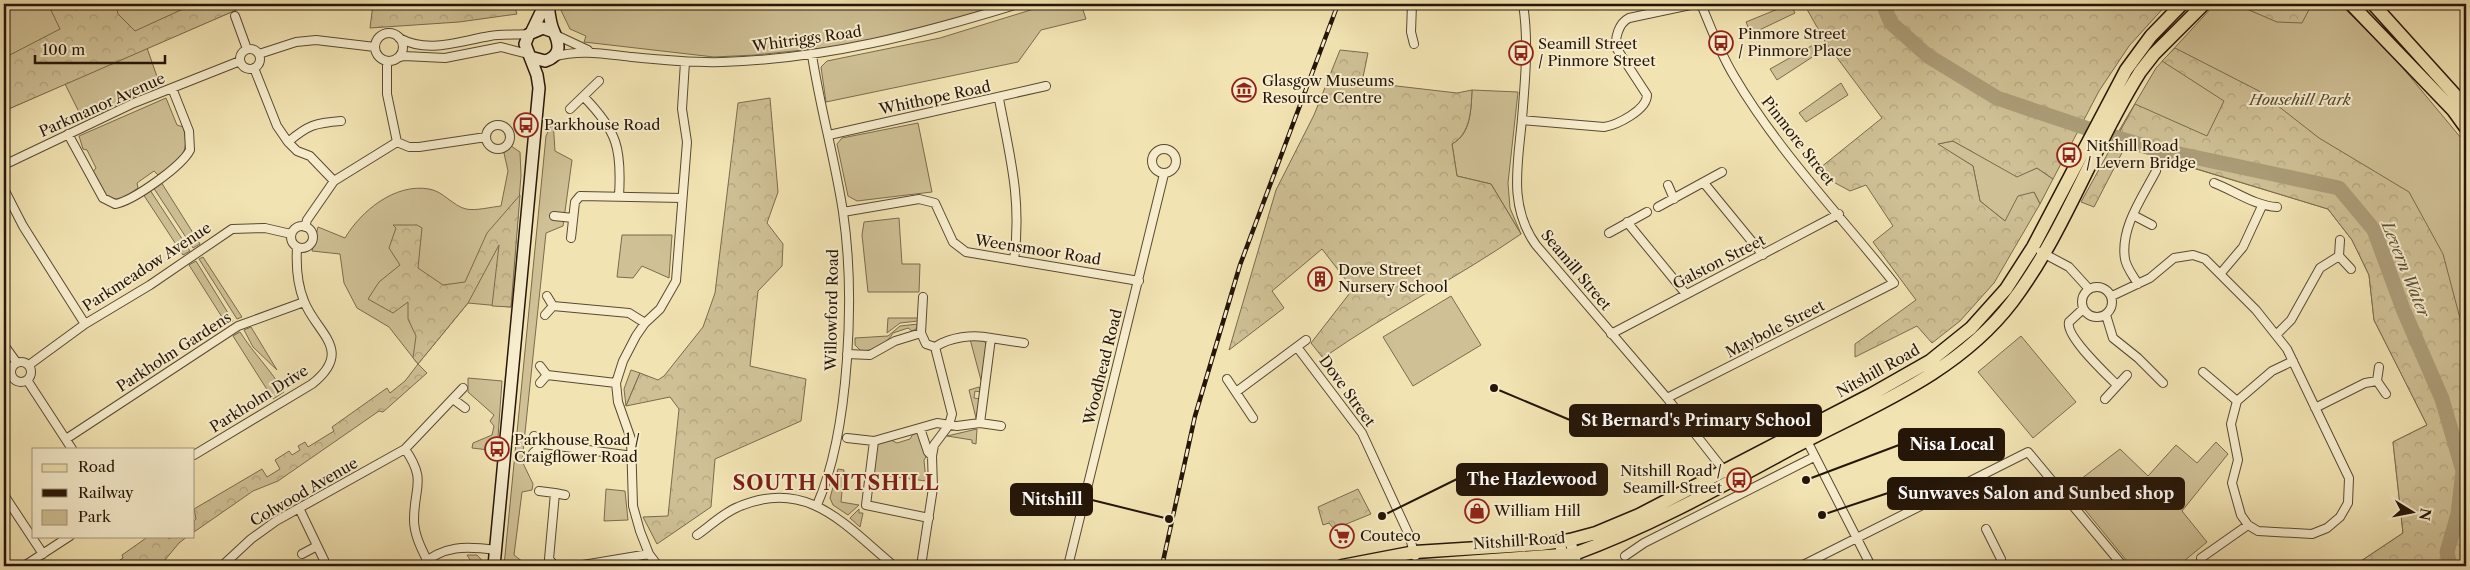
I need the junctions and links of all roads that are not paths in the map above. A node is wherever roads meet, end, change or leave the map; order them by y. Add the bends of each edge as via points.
1 (546, 4) edge
2 (1018, 4) edge
3 (1412, 4) edge
4 (1523, 4) edge
5 (1695, 4) edge
6 (1701, 4) edge
7 (2182, 4) edge
8 (2204, 4) edge
9 (2351, 4) edge
10 (2373, 4) edge
11 (235, 16) dead end
12 (2391, 23) junction
13 (530, 32) junction
14 (555, 34) junction
15 (2381, 34) junction
16 (399, 38) junction
17 (1414, 44) dead end
18 (375, 47) junction
19 (247, 49) junction
20 (595, 52) junction
21 (259, 54) junction
22 (812, 55) junction
23 (529, 56) junction
24 (397, 58) junction
25 (552, 58) junction
26 (240, 61) junction
27 (388, 61) junction
28 (684, 62) junction
29 (254, 68) junction
30 (600, 81) dead end
31 (1046, 86) dead end
32 (172, 88) junction
33 (539, 88) junction
34 (2114, 89) junction
35 (584, 96) junction
36 (2126, 96) junction
37 (999, 99) junction
38 (2466, 106) edge
39 (570, 109) dead end
40 (1522, 120) junction
41 (341, 121) dead end
42 (2466, 128) edge
43 (68, 134) junction
44 (829, 135) junction
45 (486, 137) dead end
46 (288, 142) junction
47 (397, 142) junction
48 (4, 165) edge
49 (2156, 171) dead end
50 (1722, 172) dead end
51 (1164, 174) dead end
52 (334, 180) junction
53 (1704, 183) junction
54 (2214, 183) dead end
55 (1668, 185) dead end
56 (4, 188) edge
57 (619, 196) junction
58 (682, 198) junction
59 (1674, 199) junction
60 (2262, 206) junction
61 (1658, 207) dead end
62 (2277, 207) dead end
63 (843, 212) junction
64 (1647, 212) dead end
65 (1839, 214) junction
66 (2133, 215) junction
67 (554, 216) dead end
68 (574, 218) junction
69 (1627, 222) junction
70 (2152, 225) dead end
71 (305, 227) junction
72 (1609, 233) dead end
73 (291, 234) junction
74 (572, 238) dead end
75 (2340, 240) dead end
76 (297, 248) junction
77 (2038, 251) junction
78 (1763, 255) junction
79 (2340, 256) junction
80 (1014, 260) junction
81 (2351, 269) dead end
82 (2221, 273) junction
83 (1138, 281) junction
84 (1894, 283) joint
85 (2138, 284) junction
86 (2089, 289) junction
87 (1686, 294) junction
88 (547, 296) dead end
89 (2112, 296) junction
90 (923, 297) dead end
91 (304, 302) junction
92 (554, 306) junction
93 (2083, 309) junction
94 (545, 315) dead end
95 (2106, 315) junction
96 (645, 323) junction
97 (85, 324) junction
98 (920, 334) junction
99 (1612, 334) junction
100 (2276, 335) junction
101 (990, 338) junction
102 (1306, 340) dead end
103 (1024, 343) dead end
104 (4, 345) edge
105 (935, 346) junction
106 (1297, 347) junction
107 (847, 354) junction
108 (2293, 361) junction
109 (16, 362) junction
110 (29, 365) junction
111 (540, 366) dead end
112 (2379, 367) dead end
113 (2203, 372) dead end
114 (547, 375) junction
115 (2127, 375) dead end
116 (1227, 379) dead end
117 (27, 380) junction
118 (2377, 381) junction
119 (540, 383) dead end
120 (616, 383) junction
121 (2163, 383) dead end
122 (2117, 385) junction
123 (463, 388) dead end
124 (1236, 392) junction
125 (2386, 394) dead end
126 (1667, 398) junction
127 (453, 399) junction
128 (2105, 399) dead end
129 (2237, 401) junction
130 (465, 408) dead end
131 (2315, 408) junction
132 (1253, 418) dead end
133 (980, 423) junction
134 (949, 425) junction
135 (1001, 426) dead end
136 (920, 428) junction
137 (534, 436) dead end
138 (1804, 436) junction
139 (847, 438) dead end
140 (66, 439) junction
141 (874, 441) junction
142 (543, 444) junction
143 (71, 448) edge
144 (406, 449) junction
145 (533, 453) dead end
146 (195, 454) edge
147 (633, 456) junction
148 (932, 456) junction
149 (1814, 457) junction
150 (1728, 476) junction
151 (539, 491) dead end
152 (555, 493) junction
153 (565, 494) dead end
154 (4, 495) edge
155 (817, 504) junction
156 (299, 508) junction
157 (929, 518) junction
158 (2248, 525) junction
159 (1986, 529) dead end
160 (696, 535) dead end
161 (32, 537) edge
162 (32, 538) edge
163 (67, 538) edge
164 (1856, 538) junction
165 (1565, 541) junction
166 (317, 546) junction
167 (496, 550) junction
168 (43, 554) junction
169 (302, 554) dead end
170 (649, 554) junction
171 (1625, 556) dead end
172 (2201, 558) dead end
173 (324, 560) dead end
174 (427, 560) junction
175 (1569, 560) edge
176 (1392, 561) edge
177 (1414, 561) edge
178 (24, 566) edge
179 (222, 566) edge
180 (420, 566) edge
181 (494, 566) edge
182 (554, 566) edge
183 (577, 566) edge
184 (658, 566) edge
185 (894, 566) edge
186 (921, 566) edge
187 (1068, 566) edge
188 (1342, 566) edge
189 (1801, 566) edge
190 (1871, 566) edge
191 (2001, 566) edge
192 (2123, 566) edge

1 - 13 main road via 538,24
1 - 14 main road
2 - 22 street, Whitriggs Road via 907,37
3 - 17 street
4 - 40 street, Seamill Street via 1526,60
5 - 40 street via 1630,18 1623,23 1616,41 1617,49 1647,95 1642,106 1615,124 1604,127
6 - 65 street, Pinmore Street via 1717,44 1746,96 1783,148
7 - 34 main road, Nitshill Road via 2138,52
8 - 36 main road, Nitshill Road via 2154,54
9 - 15 main road
10 - 12 main road
11 - 19 street
12 - 15 main road
12 - 38 main road
13 - 14 main road via 543,28
13 - 16 street via 440,46 411,44
13 - 23 main road via 525,44
14 - 20 street, Whitriggs Road
14 - 25 main road via 558,50
15 - 42 main road
16 - 18 street via 386,34 378,39
16 - 24 street via 402,47
18 - 21 street via 316,40 296,42
18 - 27 street via 378,56
19 - 21 street via 256,50
19 - 26 street via 240,56
20 - 25 street, Whitriggs Road via 571,52
20 - 28 street, Whitriggs Road
21 - 29 street
22 - 28 street, Whitriggs Road
22 - 44 street, Willowford Road
23 - 24 street via 501,47 453,57
23 - 25 main road via 540,62
23 - 33 main road
24 - 27 street
25 - 33 main road
26 - 29 street via 243,66
26 - 32 street, Parkmanor Avenue
27 - 47 street via 387,94
28 - 58 street via 682,109 687,142
29 - 46 street via 277,126
30 - 35 street
31 - 37 street, Whithope Road
32 - 43 street, Parkmanor Avenue
32 - 43 street via 189,131 190,150 178,166 127,201 115,204 102,198
33 - 167 main road
34 - 36 main road
34 - 77 main road, Nitshill Road
35 - 39 street
35 - 57 street via 602,115 616,140 621,164
36 - 77 main road, Nitshill Road
37 - 44 street, Whithope Road
37 - 80 street via 1017,188 1019,220
40 - 99 street, Seamill Street via 1516,190 1524,226 1536,246
41 - 46 street via 304,128
43 - 48 street, Parkmanor Avenue
44 - 63 street, Willowford Road
45 - 47 street via 419,147
46 - 52 street via 297,151 310,156
47 - 52 street
49 - 66 street
50 - 53 street
51 - 83 street, Woodhead Road
52 - 71 street
53 - 59 street
53 - 78 street
54 - 60 street
55 - 59 street
56 - 97 street via 23,226
57 - 58 street
57 - 68 street via 580,196 575,202
58 - 96 street via 676,281 660,309
59 - 61 street
60 - 62 street
60 - 82 street via 2243,247
63 - 80 street, Weensmoor Road via 918,199 935,203 953,242 966,252
63 - 107 street, Willowford Road via 849,265
64 - 69 street
65 - 78 street, Galston Street
65 - 84 street, Pinmore Street
66 - 70 street
66 - 85 street via 2124,242 2125,261
67 - 68 street
68 - 74 street
69 - 72 street
69 - 87 street
71 - 73 street via 297,228
71 - 76 street via 310,230 313,241 309,246
73 - 76 street, Parkholm Drive
73 - 97 street, Parkmeadow Avenue via 265,228 232,229 150,285
75 - 79 street
76 - 91 street, Parkholm Drive via 296,265
77 - 86 street via 2069,267
77 - 138 main road, Nitshill Road via 2012,303 1965,351 1909,388
78 - 87 street, Galston Street
79 - 81 street
79 - 100 street via 2320,268 2291,320
80 - 83 street, Weensmoor Road
82 - 85 street via 2199,256 2181,255
82 - 100 street
83 - 187 street, Woodhead Road
84 - 126 street, Maybole Street
85 - 89 street
86 - 89 street via 2103,287
86 - 93 street via 2082,296
87 - 99 street, Galston Street
88 - 92 street
89 - 95 street via 2112,305
90 - 98 street
91 - 140 street, Parkholm Gardens via 238,326
91 - 146 street, Parkholm Drive via 331,346 331,357 323,375
92 - 94 street
92 - 96 street via 629,313
93 - 95 street via 2097,318
93 - 122 street via 2069,322 2069,330
95 - 121 street via 2113,338
96 - 120 street
97 - 110 street, Parkmeadow Avenue
98 - 105 street via 926,344
98 - 107 street via 895,341 870,355
99 - 126 street, Seamill Street
100 - 108 street
101 - 103 street
101 - 105 street via 973,335
101 - 133 street
102 - 106 street
104 - 109 street
105 - 134 street via 952,414
106 - 124 street
106 - 177 street, Dove Street via 1362,433
107 - 155 street, Willowford Road via 831,466
108 - 129 street via 2272,371
108 - 131 street
109 - 110 street
109 - 117 street via 11,370 14,378 20,382
110 - 117 street
111 - 114 street
112 - 118 street
113 - 129 street
114 - 119 street
114 - 120 street
115 - 122 street
116 - 124 street
117 - 140 street
118 - 125 street
118 - 131 street via 2365,383
120 - 147 street
122 - 128 street
123 - 127 street, Colwood Avenue
124 - 132 street
126 - 150 street, Seamill Street
127 - 130 street
127 - 144 street, Colwood Avenue
129 - 158 street via 2231,424 2238,460 2232,483 2241,515
131 - 158 street via 2346,468 2350,490 2348,503 2333,524 2312,534 2258,530
133 - 134 street
133 - 135 street
134 - 136 street via 938,423
134 - 148 street via 934,445
136 - 141 street
136 - 148 street
137 - 142 street
138 - 149 street
138 - 150 main road, Nitshill Road
139 - 141 street
140 - 143 street
141 - 157 street via 866,505
142 - 145 street
142 - 147 street
144 - 156 street, Colwood Avenue
144 - 174 street via 418,476 414,521
147 - 170 street via 633,506
148 - 157 street via 933,488
149 - 164 street
149 - 171 street via 1644,543
150 - 165 main road, Nitshill Road via 1596,533
150 - 175 main road, Nitshill Road via 1624,536
151 - 152 street
152 - 153 street
152 - 182 street via 549,559
154 - 161 street
155 - 160 street via 798,498 762,499 736,507
155 - 185 street
156 - 166 street
156 - 179 street, Colwood Avenue via 251,538
157 - 186 street
158 - 172 street
159 - 191 street via 2001,559
162 - 168 street
163 - 168 street
164 - 189 street
164 - 190 street
164 - 192 street via 2028,452
165 - 175 street
165 - 177 main road, Nitshill Road
166 - 169 street
166 - 173 street
167 - 174 street via 455,549 440,552
167 - 181 main road
168 - 178 street
170 - 183 street
170 - 184 street
174 - 180 street
175 - 177 main road, Nitshill Road
176 - 177 main road, Nitshill Road
176 - 188 main road, Nitshill Road

